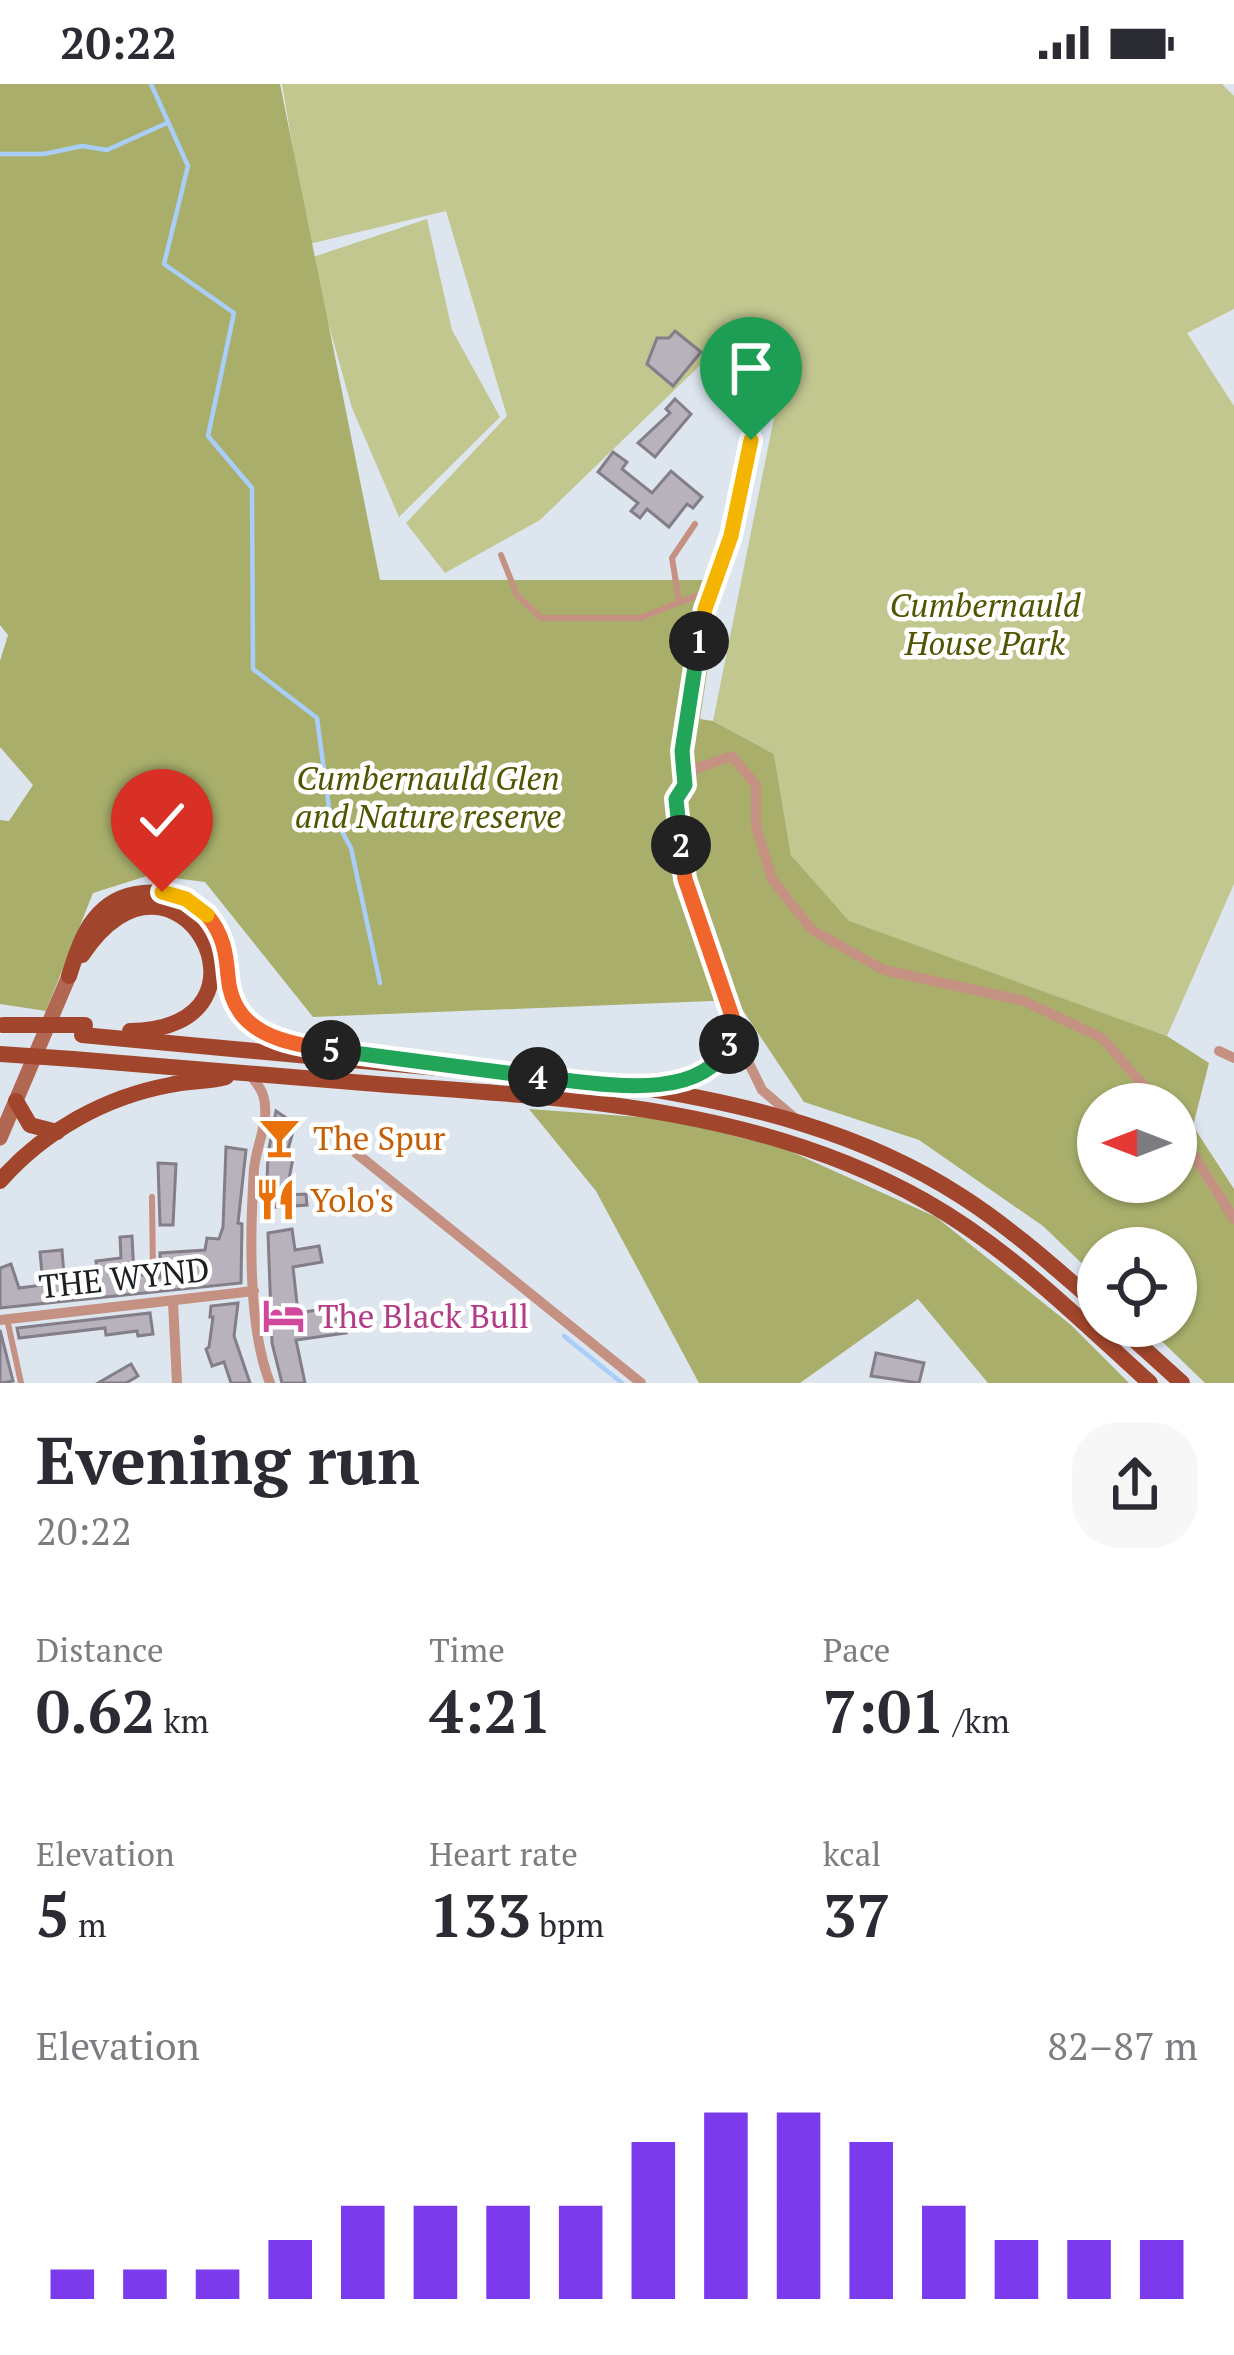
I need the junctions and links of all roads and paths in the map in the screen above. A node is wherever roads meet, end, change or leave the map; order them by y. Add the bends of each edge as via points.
1 (718, 388) dead end
2 (694, 524) dead end
3 (502, 555) dead end
4 (711, 590) junction
5 (679, 602) junction
6 (685, 785) junction
7 (69, 976) junction
8 (734, 1022) junction
9 (1, 1025) edge
10 (83, 1030) junction
11 (1220, 1051) dead end
12 (0, 1054) edge
13 (1234, 1058) edge
14 (424, 1065) junction
15 (246, 1072) junction
16 (1142, 1083) edge
17 (632, 1086) junction
18 (16, 1101) junction
19 (799, 1121) junction
20 (57, 1132) junction
21 (0, 1138) edge
22 (356, 1153) dead end
23 (1197, 1160) edge
24 (0, 1180) edge
25 (152, 1198) dead end
26 (1234, 1219) edge
27 (153, 1274) dead end
28 (1077, 1286) edge
29 (254, 1291) junction
30 (173, 1302) junction
31 (3, 1319) edge
32 (1142, 1347) edge
33 (21, 1383) edge
34 (177, 1383) edge
35 (270, 1383) edge
36 (640, 1383) edge
37 (1150, 1383) edge
38 (1182, 1383) edge

1 - 4 lane via 747,412 751,440
2 - 5 lane via 672,558
3 - 5 lane via 517,595 541,618 640,618
4 - 5 lane
4 - 6 lane via 682,751
6 - 8 street via 676,799 685,879
6 - 16 street via 695,769 732,756 756,785 756,826 772,879 812,929 884,970 1024,1001 1102,1038
7 - 10 main road via 99,933 137,910 179,914 208,947 209,987 186,1017 139,1031
7 - 14 main road via 82,937 107,906 136,893 174,895 201,910 220,934 235,1005 257,1031 295,1045
7 - 18 street
8 - 17 street via 728,1049 694,1080
8 - 19 street via 762,1090
9 - 10 main road, bridge
10 - 14 main road
11 - 13 street
12 - 15 main road, bridge
14 - 17 main road
15 - 20 main road via 133,1094
15 - 29 street via 266,1114 254,1164
15 - 37 main road via 648,1110 791,1141 975,1231
17 - 19 main road
18 - 20 main road via 30,1125
18 - 21 street
19 - 28 main road via 956,1193
20 - 24 main road
22 - 36 street
23 - 26 street
25 - 27 lane
29 - 30 street, THE WYND
29 - 35 street
30 - 31 street, THE WYND
30 - 34 street
31 - 33 lane
32 - 38 main road

